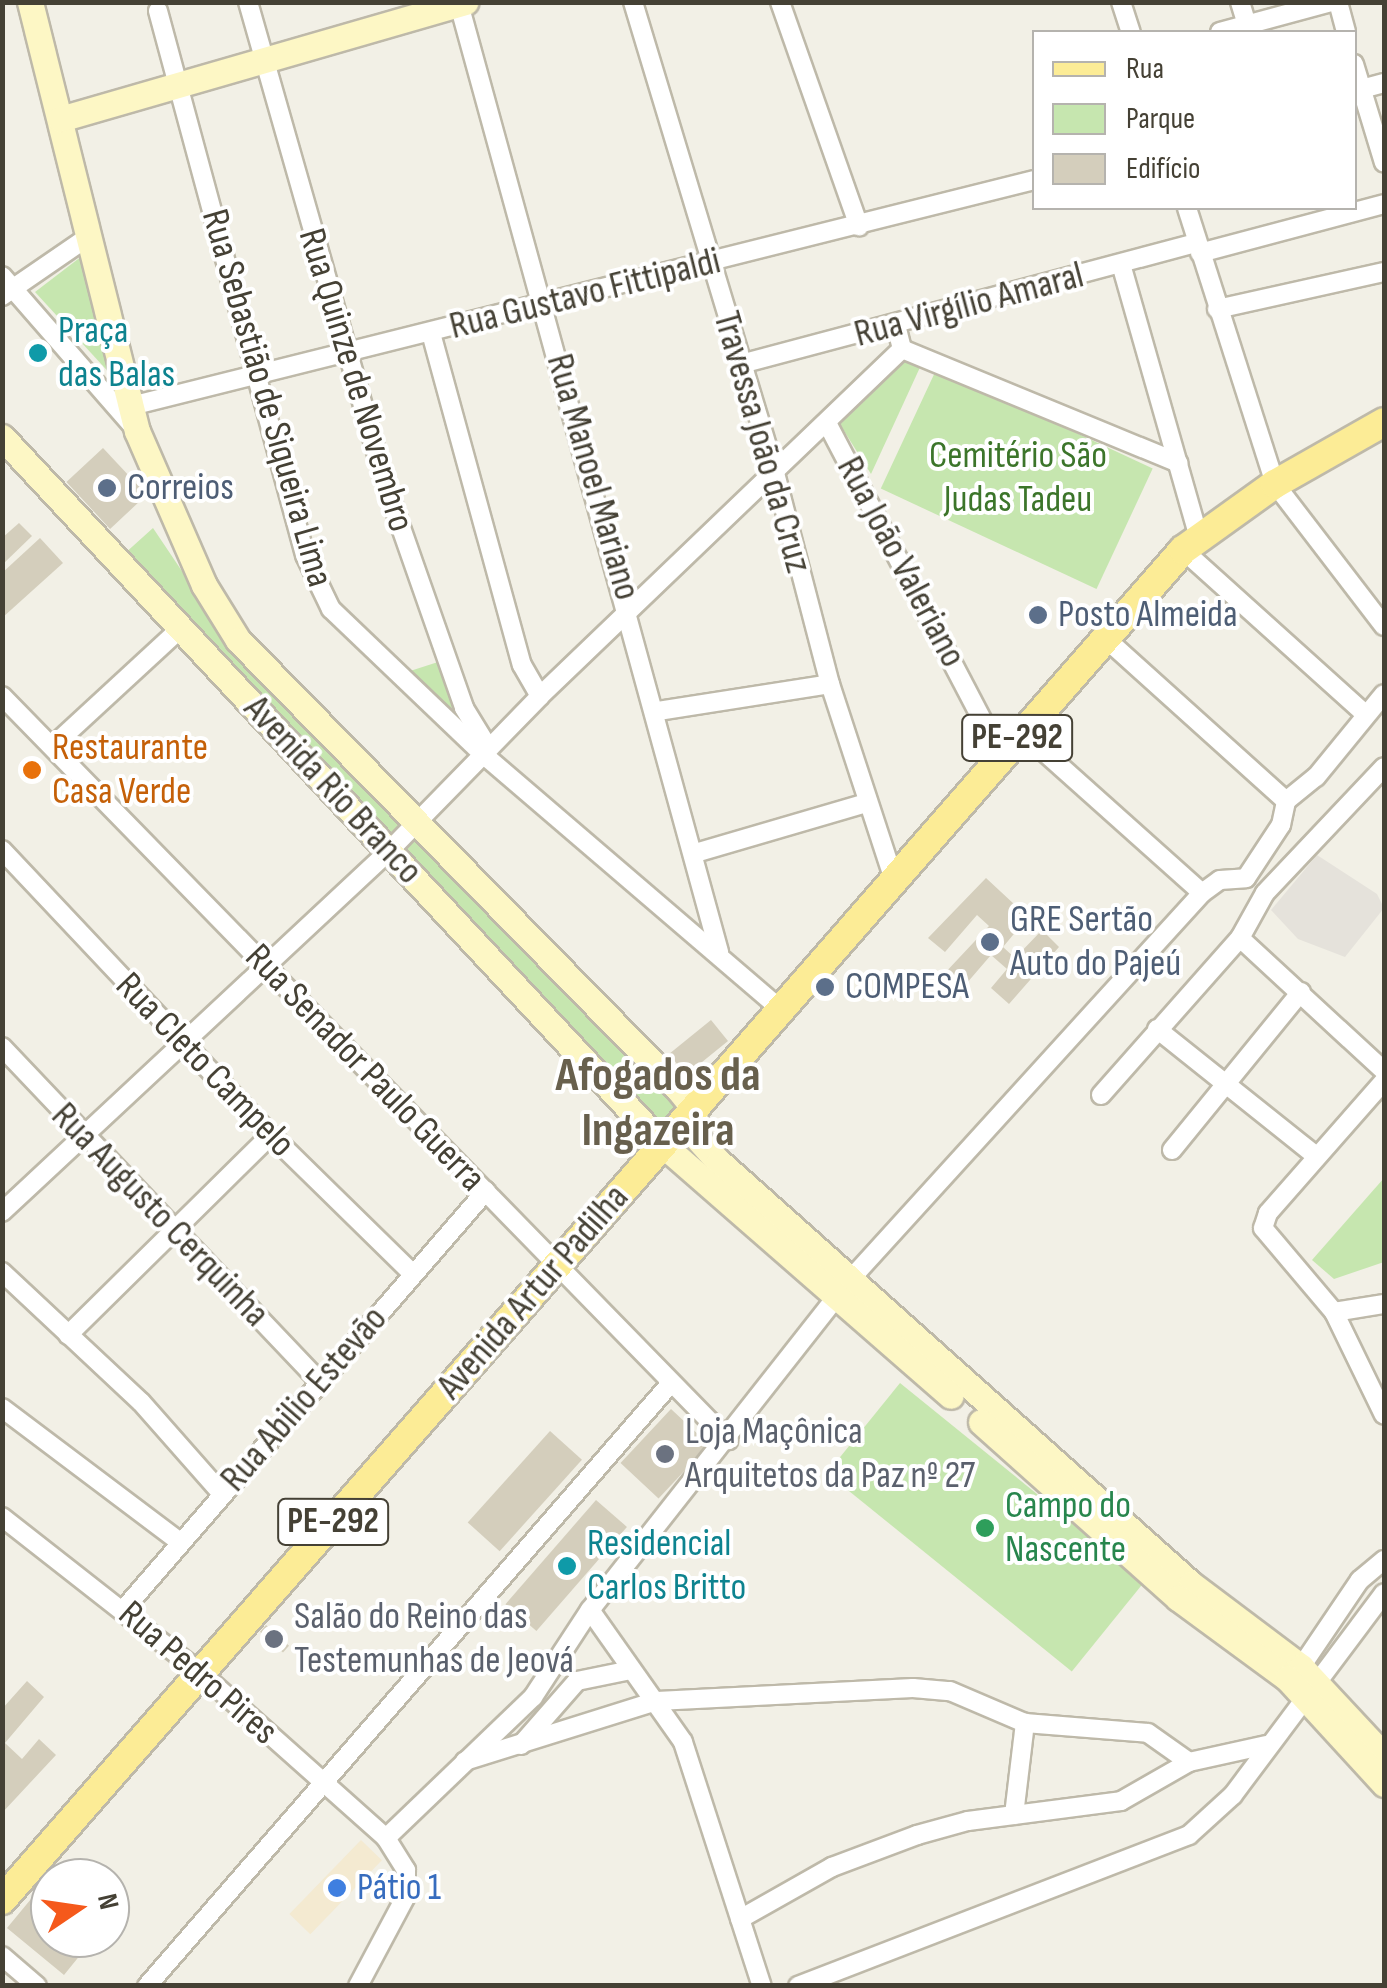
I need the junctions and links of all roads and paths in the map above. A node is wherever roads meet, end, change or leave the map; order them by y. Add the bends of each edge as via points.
1 (30, 2) edge
2 (248, 2) edge
3 (633, 2) edge
4 (780, 2) edge
5 (1121, 2) edge
6 (1240, 2) edge
7 (1335, 2) edge
8 (462, 3) edge
9 (158, 12) dead end
10 (1247, 25) junction
11 (1130, 30) edge
12 (1228, 30) edge
13 (1345, 30) edge
14 (263, 60) junction
15 (178, 83) junction
16 (1384, 83) edge
17 (1358, 90) edge
18 (60, 119) junction
19 (1384, 163) edge
20 (1032, 181) edge
21 (1384, 204) edge
22 (1188, 210) edge
23 (859, 226) junction
24 (88, 238) junction
25 (1198, 248) junction
26 (709, 262) junction
27 (1121, 264) junction
28 (1384, 272) edge
29 (5, 287) edge
30 (544, 303) junction
31 (1217, 310) junction
32 (896, 325) junction
33 (431, 333) junction
34 (902, 349) junction
35 (346, 354) junction
36 (741, 364) junction
37 (253, 377) junction
38 (136, 418) junction
39 (1384, 422) edge
40 (827, 423) junction
41 (2, 437) edge
42 (1178, 463) junction
43 (775, 473) junction
44 (1275, 484) junction
45 (1190, 543) junction
46 (631, 612) junction
47 (1384, 626) edge
48 (182, 627) junction
49 (1104, 637) junction
50 (830, 684) junction
51 (1384, 694) edge
52 (2, 696) edge
53 (540, 696) junction
54 (658, 711) junction
55 (1366, 715) junction
56 (1022, 732) junction
57 (53, 746) junction
58 (486, 751) junction
59 (1001, 756) junction
60 (1384, 767) edge
61 (1286, 801) junction
62 (866, 803) junction
63 (415, 825) junction
64 (2, 850) edge
65 (389, 850) junction
66 (695, 853) junction
67 (1246, 878) junction
68 (894, 880) junction
69 (1202, 893) junction
70 (1266, 893) junction
71 (1240, 938) junction
72 (719, 952) junction
73 (264, 964) junction
74 (1301, 992) junction
75 (779, 1008) junction
76 (1157, 1029) junction
77 (182, 1043) junction
78 (2, 1047) edge
79 (1384, 1071) edge
80 (1384, 1081) edge
81 (1226, 1082) junction
82 (1100, 1095) dead end
83 (692, 1107) junction
84 (270, 1135) junction
85 (83, 1138) junction
86 (662, 1144) junction
87 (1172, 1150) dead end
88 (1316, 1156) junction
89 (486, 1192) junction
90 (2, 1212) edge
91 (173, 1231) junction
92 (556, 1263) junction
93 (2, 1272) edge
94 (413, 1274) junction
95 (850, 1295) junction
96 (1384, 1304) edge
97 (1334, 1312) junction
98 (68, 1335) junction
99 (320, 1380) junction
100 (671, 1383) junction
101 (2, 1408) edge
102 (1384, 1415) edge
103 (728, 1440) junction
104 (222, 1494) junction
105 (4, 1520) edge
106 (181, 1543) junction
107 (1384, 1560) edge
108 (1384, 1593) edge
109 (124, 1609) junction
110 (590, 1610) junction
111 (630, 1670) junction
112 (202, 1674) junction
113 (1306, 1680) junction
114 (657, 1701) junction
115 (1025, 1724) junction
116 (1266, 1745) junction
117 (521, 1746) junction
118 (1384, 1756) edge
119 (465, 1761) junction
120 (1189, 1762) junction
121 (324, 1783) junction
122 (1384, 1784) edge
123 (1014, 1815) junction
124 (386, 1838) junction
125 (2, 1900) edge
126 (740, 1918) junction
127 (2, 1956) edge
128 (37, 1986) edge
129 (147, 1986) edge
130 (358, 1986) edge
131 (762, 1986) edge
132 (798, 1986) edge

1 - 18 street, Avenida Rio Branco
2 - 14 street, Rua Quinze de Novembro
3 - 26 street, Travessa João da Cruz
4 - 23 street
5 - 11 street
6 - 10 street
7 - 10 street
7 - 13 street
8 - 14 street
8 - 30 street, Rua Manoel Mariano
9 - 15 street, Rua Sebastião de Siqueira Lima
10 - 12 street
14 - 15 street
14 - 35 street, Rua Quinze de Novembro
15 - 18 street
15 - 37 street, Rua Sebastião de Siqueira Lima
16 - 17 street
17 - 19 street
18 - 24 street, Avenida Rio Branco
20 - 23 street, Rua Gustavo Fittipaldi
21 - 25 street, Rua Virgílio Amaral
22 - 25 street
23 - 26 street, Rua Gustavo Fittipaldi
24 - 29 street
24 - 38 street, Avenida Rio Branco
25 - 27 street, Rua Virgílio Amaral
25 - 31 street
26 - 30 street, Rua Gustavo Fittipaldi
26 - 36 street, Travessa João da Cruz
27 - 32 street, Rua Virgílio Amaral
27 - 42 street
28 - 31 street
29 - 38 street
30 - 33 street, Rua Gustavo Fittipaldi
30 - 46 street, Rua Manoel Mariano
31 - 44 street
32 - 34 street
32 - 36 street, Rua Virgílio Amaral
33 - 35 street, Rua Gustavo Fittipaldi
33 - 53 street via 522,665
34 - 40 street
34 - 42 street
35 - 37 street, Rua Gustavo Fittipaldi
35 - 58 street, Rua Quinze de Novembro via 443,652
36 - 43 street, Travessa João da Cruz
37 - 38 street, Rua Gustavo Fittipaldi
37 - 58 street, Rua Sebastião de Siqueira Lima via 304,555 331,610
38 - 63 street, Avenida Rio Branco via 204,585 238,640
39 - 44 main road, Avenida Artur Padilha / PE-292
40 - 43 street
40 - 59 street, Rua João Valeriano
41 - 48 street, Avenida Rio Branco
42 - 45 street
43 - 46 street
43 - 50 street, Travessa João da Cruz
44 - 45 main road, Avenida Artur Padilha / PE-292
44 - 47 street
45 - 49 main road, Avenida Artur Padilha / PE-292
45 - 55 street
46 - 53 street
46 - 54 street, Rua Manoel Mariano
48 - 57 street
48 - 65 street, Avenida Rio Branco
49 - 56 main road, Avenida Artur Padilha / PE-292
49 - 61 street
50 - 54 street
50 - 62 street, Travessa João da Cruz
51 - 55 street
52 - 57 street, Rua Senador Paulo Guerra
53 - 58 street
54 - 66 street, Rua Manoel Mariano
55 - 61 street via 1316,777
56 - 59 main road, Avenida Artur Padilha / PE-292
56 - 69 street
57 - 73 street, Rua Senador Paulo Guerra
58 - 63 street
58 - 72 street, Rua Sebastião de Siqueira Lima
59 - 68 main road, Avenida Artur Padilha / PE-292
60 - 70 street
61 - 67 street via 1281,825
62 - 66 street
62 - 68 street, Travessa João da Cruz
63 - 65 street
63 - 83 street, Avenida Rio Branco
64 - 77 street, Rua Cleto Campelo
65 - 73 street
65 - 86 street, Avenida Rio Branco
66 - 72 street, Rua Manoel Mariano
67 - 69 street via 1220,880
67 - 70 street
68 - 75 main road, Avenida Artur Padilha / PE-292
69 - 95 street
70 - 71 street
71 - 74 street
71 - 76 street
72 - 75 street, Rua Sebastião de Siqueira Lima
73 - 77 street
73 - 89 street, Rua Senador Paulo Guerra
74 - 79 street
74 - 81 street
75 - 83 main road, Avenida Artur Padilha / PE-292
76 - 81 street
76 - 82 street
77 - 84 street, Rua Cleto Campelo
77 - 85 street
78 - 85 street, Rua Augusto Cerquinha
80 - 88 street
81 - 87 street
81 - 88 street
83 - 86 main road, Avenida Artur Padilha / PE-292
83 - 95 street via 706,1150
84 - 91 street
84 - 94 street, Rua Cleto Campelo
85 - 90 street
85 - 91 street, Rua Augusto Cerquinha
86 - 92 main road, Avenida Artur Padilha / PE-292
86 - 95 street, Avenida Rio Branco
88 - 97 street via 1268,1213 1264,1228
89 - 92 street, Rua Senador Paulo Guerra
89 - 94 street, Rua Abilio Estevão
91 - 98 street
91 - 99 street, Rua Augusto Cerquinha
92 - 100 street, Rua Senador Paulo Guerra
92 - 112 main road, Avenida Artur Padilha / PE-292
93 - 98 street
94 - 99 street, Rua Abilio Estevão
95 - 103 street
95 - 113 street via 1178,1598
96 - 97 street
97 - 102 street
98 - 104 street via 141,1402
99 - 104 street, Rua Abilio Estevão
100 - 103 street, Rua Senador Paulo Guerra
100 - 121 street
101 - 106 street
103 - 110 street
104 - 106 street, Rua Abilio Estevão
105 - 109 street, Rua Pedro Pires
106 - 109 street, Rua Abilio Estevão
107 - 113 street via 1360,1580
108 - 113 street
109 - 112 street, Rua Pedro Pires
110 - 111 street
110 - 119 street via 533,1697
111 - 114 street
111 - 117 street via 577,1681
112 - 121 street, Rua Pedro Pires
112 - 125 main road, Avenida Artur Padilha / PE-292
113 - 116 street
113 - 118 street
113 - 122 street
114 - 115 street via 934,1688
114 - 117 street
114 - 126 street via 684,1742
115 - 120 street via 1148,1732
115 - 123 street
116 - 120 street
116 - 132 street via 1212,1818 1165,1849
117 - 119 street
119 - 124 street
120 - 123 street via 1121,1800
121 - 124 street, Rua Pedro Pires
121 - 129 street
123 - 126 street via 917,1835 832,1867
124 - 130 street via 406,1870 404,1902
126 - 131 street
127 - 128 street

